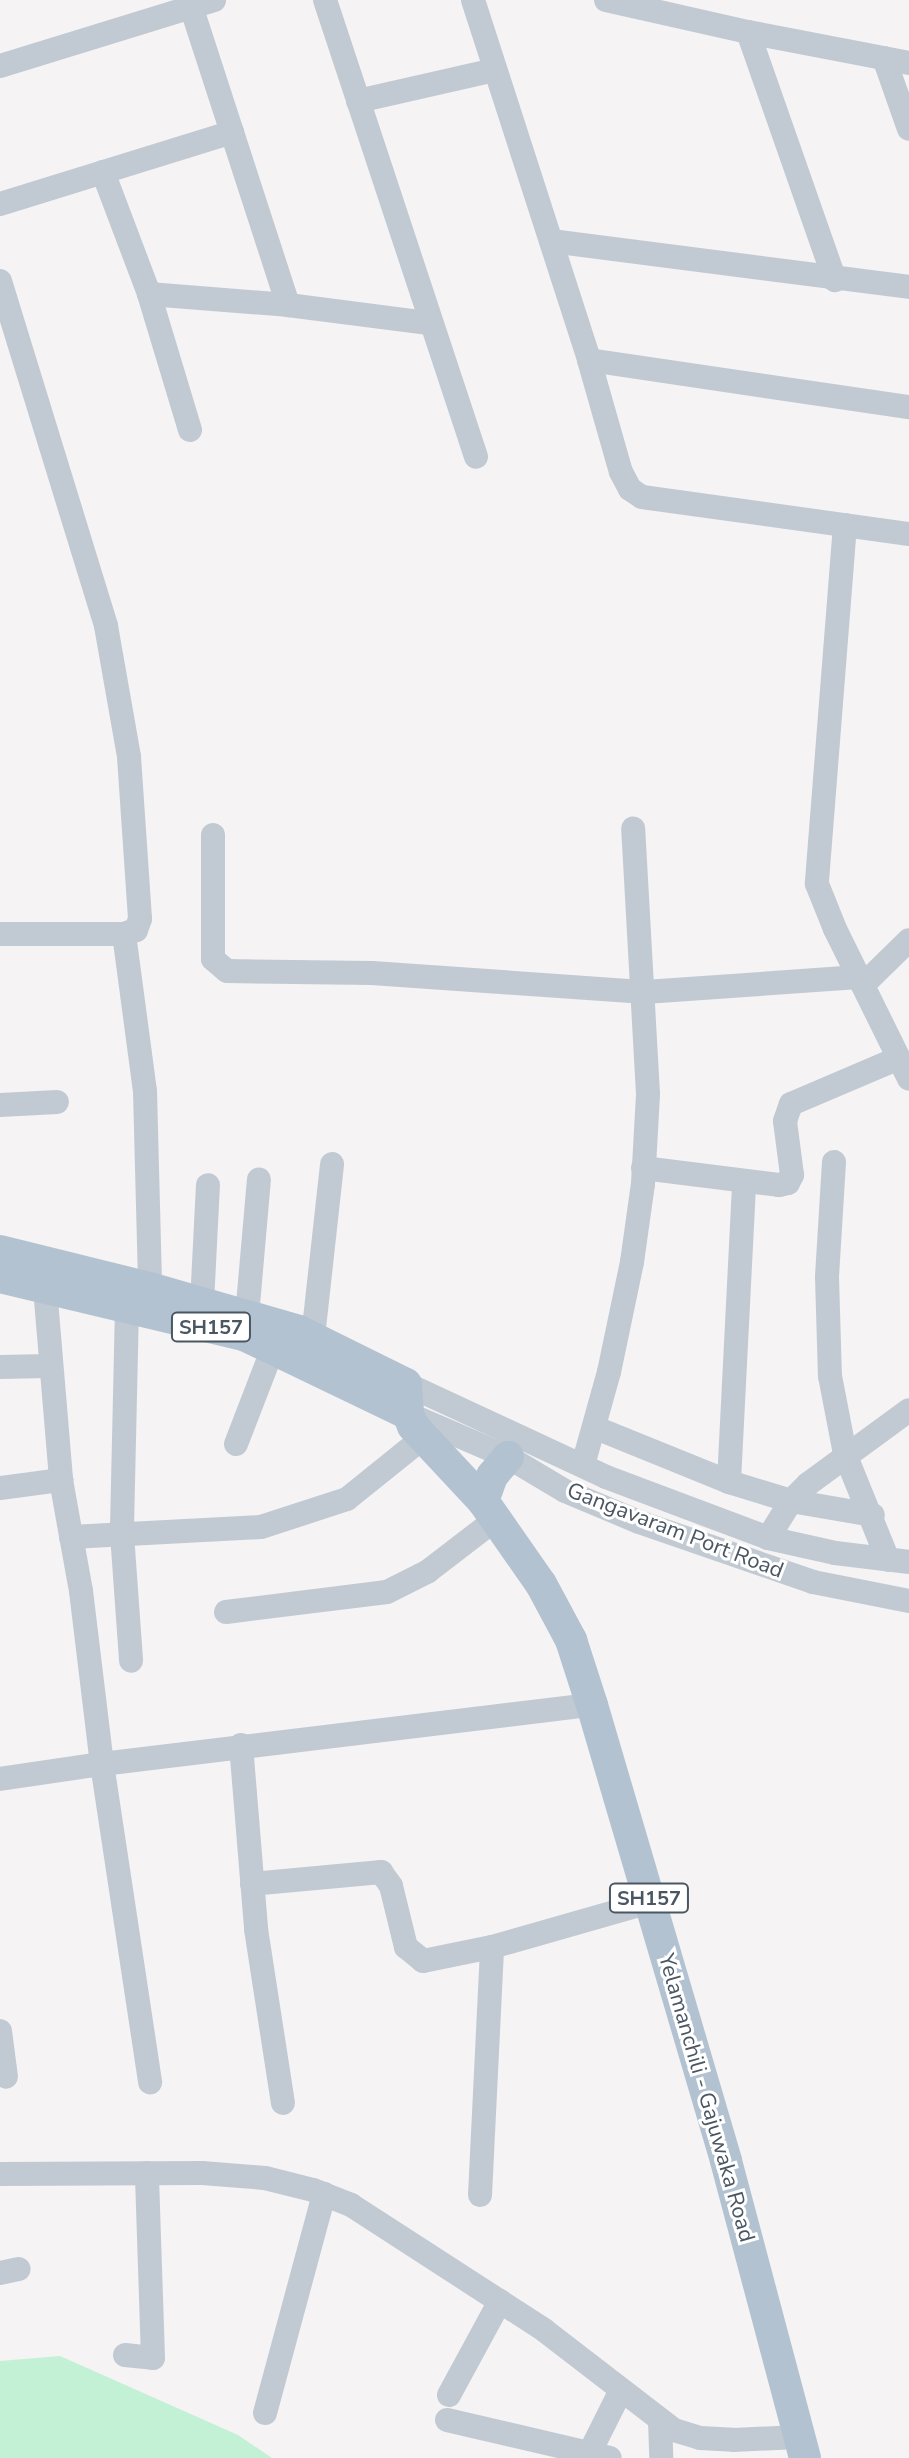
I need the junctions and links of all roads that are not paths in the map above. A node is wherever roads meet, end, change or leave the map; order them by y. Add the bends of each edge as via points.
1 (325, 0) edge
2 (473, 0) edge
3 (606, 0) edge
4 (198, 3) edge
5 (748, 32) junction
6 (884, 58) junction
7 (909, 63) edge
8 (0, 66) edge
9 (495, 70) junction
10 (358, 101) junction
11 (909, 129) edge
12 (232, 132) junction
13 (103, 172) junction
14 (0, 204) edge
15 (551, 241) junction
16 (835, 280) junction
17 (0, 281) edge
18 (909, 287) edge
19 (149, 294) junction
20 (288, 305) junction
21 (429, 323) junction
22 (589, 360) junction
23 (909, 407) edge
24 (190, 430) dead end
25 (476, 457) dead end
26 (845, 525) junction
27 (909, 534) edge
28 (633, 828) dead end
29 (213, 835) dead end
30 (0, 934) edge
31 (124, 934) junction
32 (909, 940) edge
33 (861, 981) junction
34 (645, 992) junction
35 (904, 1068) edge
36 (57, 1102) dead end
37 (0, 1105) edge
38 (834, 1162) dead end
39 (332, 1164) dead end
40 (643, 1168) junction
41 (259, 1180) dead end
42 (744, 1181) junction
43 (208, 1185) dead end
44 (0, 1251) edge
45 (0, 1277) edge
46 (45, 1288) junction
47 (139, 1298) junction
48 (202, 1303) junction
49 (247, 1316) junction
50 (313, 1337) junction
51 (273, 1348) junction
52 (49, 1366) junction
53 (0, 1367) edge
54 (909, 1410) edge
55 (412, 1412) junction
56 (596, 1428) junction
57 (236, 1444) dead end
58 (845, 1454) junction
59 (508, 1457) junction
60 (583, 1465) junction
61 (61, 1480) junction
62 (729, 1482) junction
63 (0, 1488) edge
64 (791, 1501) junction
65 (489, 1510) junction
66 (873, 1515) junction
67 (122, 1534) junction
68 (71, 1537) junction
69 (768, 1538) junction
70 (898, 1561) edge
71 (909, 1601) edge
72 (226, 1612) dead end
73 (131, 1661) dead end
74 (592, 1705) junction
75 (241, 1745) junction
76 (102, 1764) junction
77 (0, 1779) edge
78 (252, 1884) junction
79 (650, 1902) junction
80 (492, 1947) junction
81 (0, 2031) edge
82 (6, 2077) dead end
83 (150, 2082) dead end
84 (283, 2103) dead end
85 (147, 2173) junction
86 (0, 2174) edge
87 (324, 2194) junction
88 (480, 2195) dead end
89 (500, 2301) junction
90 (125, 2355) dead end
91 (620, 2392) junction
92 (449, 2395) dead end
93 (265, 2413) dead end
94 (447, 2420) dead end
95 (660, 2420) junction
96 (802, 2447) edge
97 (600, 2456) edge
98 (661, 2458) edge

1 - 10 street
2 - 9 street
3 - 5 street
4 - 8 street
4 - 12 street
5 - 6 street
5 - 16 street
6 - 7 street
6 - 11 street
9 - 10 street
9 - 15 street
10 - 21 street
12 - 13 street
12 - 20 street
13 - 14 street
13 - 19 street
15 - 16 street
15 - 22 street
16 - 18 street
17 - 31 street via 106,626 117,682 129,757 140,919 136,930
19 - 20 street
19 - 24 street
20 - 21 street
21 - 25 street
22 - 23 street
22 - 26 street via 621,472 630,489 642,497
26 - 27 street
26 - 33 street via 817,884
28 - 34 street
29 - 34 street via 213,959 227,971 372,973
30 - 31 street
31 - 47 street via 145,1091
32 - 33 street
33 - 34 street
33 - 35 street
34 - 40 street via 648,1094
35 - 42 street via 791,1104 785,1121 791,1180 779,1185
36 - 37 street
38 - 58 street via 827,1326
39 - 50 street
40 - 42 street
40 - 56 street via 632,1262
41 - 49 street
42 - 62 street
43 - 48 street
44 - 47 main road, Yelamanchili - Gajuwaka Road / SH157
45 - 46 main road, Yelamanchili - Gajuwaka Road / SH157
46 - 47 main road, Yelamanchili - Gajuwaka Road / SH157
46 - 52 street
47 - 48 main road, Yelamanchili - Gajuwaka Road / SH157
47 - 51 main road, Yelamanchili - Gajuwaka Road / SH157
47 - 67 street
48 - 49 main road, Yelamanchili - Gajuwaka Road / SH157
49 - 50 main road, Yelamanchili - Gajuwaka Road / SH157
50 - 55 main road, Yelamanchili - Gajuwaka Road / SH157
51 - 55 main road, Yelamanchili - Gajuwaka Road / SH157
51 - 57 street
52 - 53 street
52 - 61 street
54 - 58 street
55 - 59 street, Gangavaram Port Road
55 - 60 street, Gangavaram Port Road
55 - 65 main road, Yelamanchili - Gajuwaka Road / SH157
55 - 67 street via 347,1499 261,1527
56 - 60 street
56 - 62 street
58 - 64 street
58 - 66 street
59 - 65 main road via 492,1476
59 - 71 street, Gangavaram Port Road via 565,1491 653,1527 813,1582
60 - 69 street, Gangavaram Port Road
61 - 63 street
61 - 68 street
62 - 64 street
64 - 66 street
64 - 69 street
65 - 72 street via 427,1572 387,1592
65 - 74 main road, Yelamanchili - Gajuwaka Road / SH157 via 541,1584 571,1640
66 - 70 street
67 - 68 street
67 - 73 street
68 - 76 street
69 - 70 street, Gangavaram Port Road
74 - 75 street
74 - 79 main road, Yelamanchili - Gajuwaka Road / SH157
75 - 76 street
75 - 78 street
76 - 77 street
76 - 83 street
78 - 80 street via 381,1872 391,1886 406,1947 414,1957 435,1960
78 - 84 street
79 - 80 street
79 - 96 main road, Yelamanchili - Gajuwaka Road / SH157
80 - 88 street
81 - 82 street
85 - 86 street
85 - 87 street via 265,2178
85 - 90 street via 153,2358
87 - 89 street via 351,2205
87 - 93 street
89 - 91 street
89 - 92 street
91 - 95 street
91 - 97 street
94 - 97 street
95 - 96 street via 700,2438
95 - 98 street

